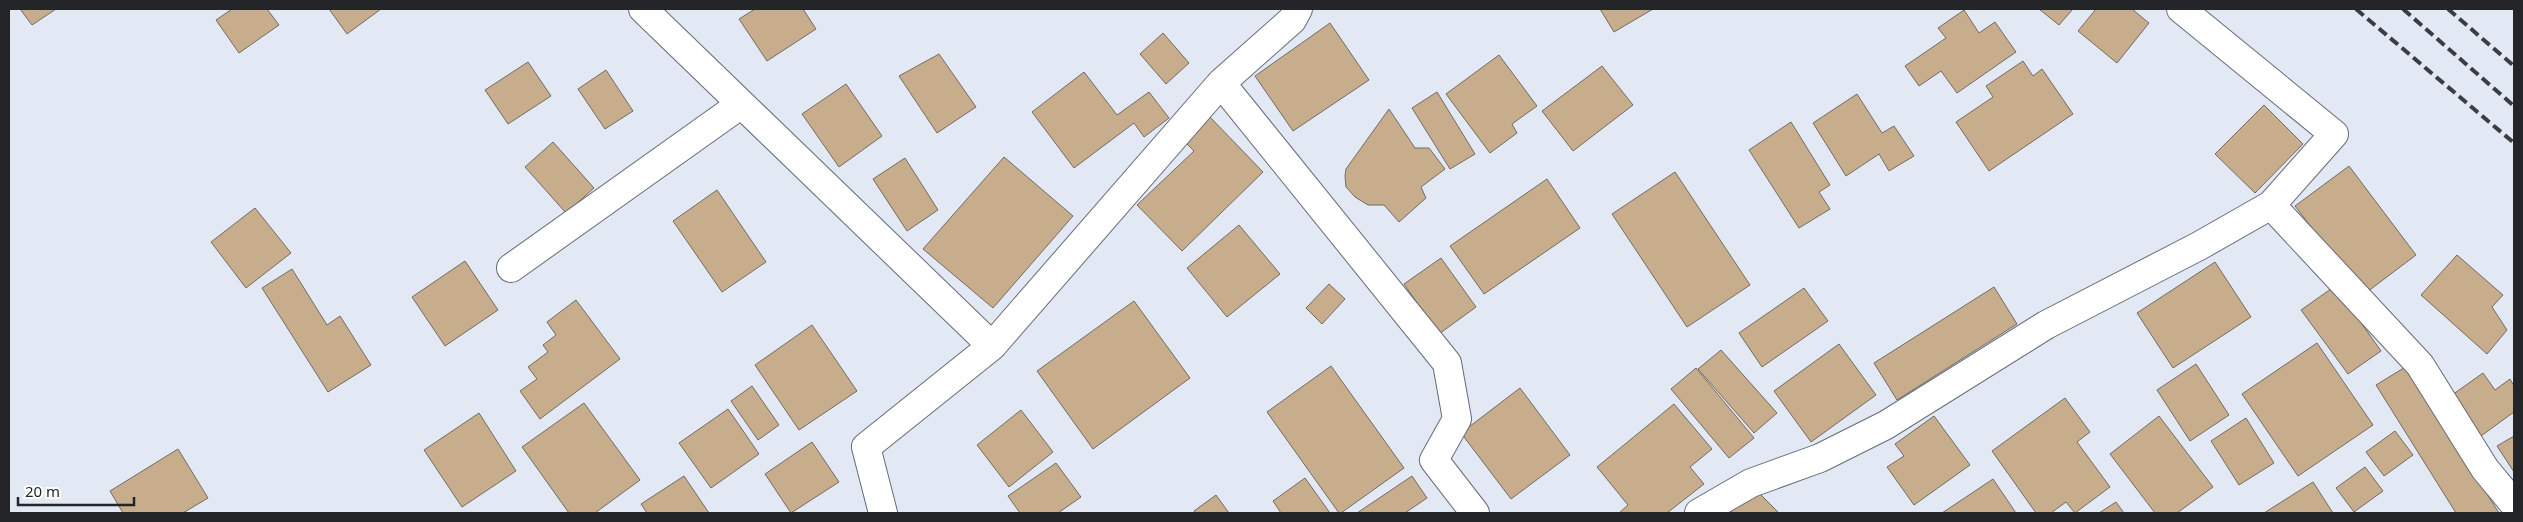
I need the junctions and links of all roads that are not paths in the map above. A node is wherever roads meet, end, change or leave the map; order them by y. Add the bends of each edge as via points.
1 (643, 9) edge
2 (1298, 9) edge
3 (2181, 9) edge
4 (1221, 83) junction
5 (740, 105) junction
6 (2270, 205) junction
7 (511, 268) dead end
8 (992, 346) junction
9 (2514, 504) edge
10 (1463, 509) edge
11 (882, 513) edge
12 (1698, 513) edge

1 - 5 street
2 - 4 street via 1292,20
3 - 6 street via 2334,134
4 - 8 street
4 - 10 street via 1447,363 1456,419 1434,460
5 - 7 street
5 - 8 street
6 - 9 street via 2420,365 2485,469
6 - 12 street via 2199,246 2046,325 1886,425 1820,458 1751,483
8 - 11 street via 866,446

